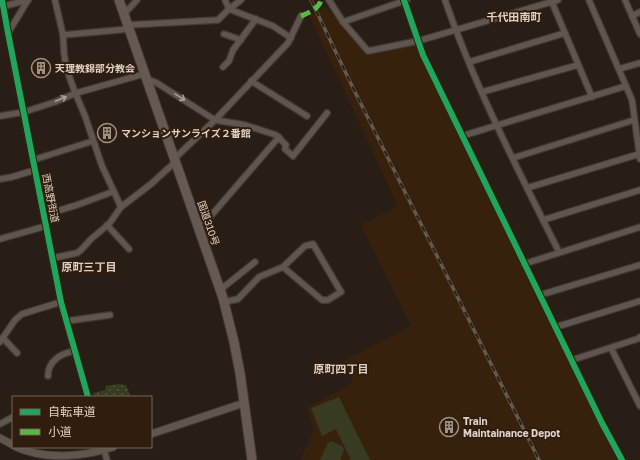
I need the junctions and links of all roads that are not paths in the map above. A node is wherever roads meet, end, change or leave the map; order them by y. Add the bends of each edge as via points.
1 (28, 0) edge
2 (55, 0) edge
3 (119, 0) edge
4 (137, 0) edge
5 (225, 0) edge
6 (241, 0) edge
7 (329, 0) edge
8 (405, 0) edge
9 (445, 0) edge
10 (558, 0) edge
11 (589, 0) edge
12 (625, 0) edge
13 (552, 1) edge
14 (2, 4) edge
15 (229, 9) junction
16 (640, 12) edge
17 (124, 14) junction
18 (301, 16) dead end
19 (632, 16) junction
20 (256, 19) junction
21 (343, 22) junction
22 (128, 27) junction
23 (456, 30) junction
24 (8, 33) junction
25 (565, 33) junction
26 (224, 34) dead end
27 (640, 34) edge
28 (63, 35) junction
29 (290, 38) junction
30 (241, 40) junction
31 (418, 41) junction
32 (469, 62) junction
33 (640, 63) edge
34 (578, 64) junction
35 (224, 67) dead end
36 (619, 69) junction
37 (145, 76) junction
38 (251, 81) junction
39 (626, 86) junction
40 (482, 92) junction
41 (76, 93) junction
42 (592, 97) junction
43 (24, 112) junction
44 (327, 113) dead end
45 (0, 116) edge
46 (307, 116) dead end
47 (215, 120) junction
48 (634, 120) junction
49 (497, 126) junction
50 (462, 136) junction
51 (279, 137) junction
52 (93, 141) junction
53 (639, 156) edge
54 (513, 158) junction
55 (33, 160) junction
56 (174, 160) junction
57 (35, 170) junction
58 (0, 179) edge
59 (528, 188) junction
60 (640, 190) edge
61 (112, 192) junction
62 (121, 207) junction
63 (44, 215) junction
64 (543, 220) junction
65 (197, 223) junction
66 (107, 225) junction
67 (46, 226) junction
68 (640, 228) edge
69 (0, 239) edge
70 (130, 249) dead end
71 (559, 252) junction
72 (53, 258) junction
73 (255, 262) dead end
74 (524, 264) junction
75 (640, 266) edge
76 (283, 267) junction
77 (220, 290) junction
78 (540, 295) junction
79 (640, 301) edge
80 (61, 302) junction
81 (224, 302) junction
82 (110, 315) dead end
83 (67, 321) junction
84 (556, 327) junction
85 (640, 338) edge
86 (1, 340) edge
87 (611, 348) junction
88 (75, 351) junction
89 (17, 353) dead end
90 (572, 360) junction
91 (48, 376) dead end
92 (88, 396) edge
93 (244, 403) junction
94 (640, 406) edge
95 (12, 418) edge
96 (0, 424) edge
97 (152, 434) edge
98 (0, 438) edge
99 (12, 444) edge
100 (19, 448) edge
101 (103, 449) edge
102 (107, 460) edge
103 (252, 460) edge
104 (622, 460) edge

1 - 14 street
1 - 24 street
2 - 28 street
3 - 17 highway, 国道310号
4 - 17 street
5 - 15 street
6 - 15 street
7 - 21 street
8 - 21 street
8 - 31 street
9 - 23 street
10 - 13 street
11 - 36 street
12 - 19 street
13 - 23 street
13 - 25 street
14 - 24 street, 西高野街道
15 - 20 street
15 - 22 street via 218,20
16 - 19 street
17 - 22 highway, 国道310号
18 - 29 street
19 - 27 street
20 - 29 street via 273,26
20 - 30 street
21 - 31 street via 368,51
22 - 28 street
22 - 37 highway, 国道310号
23 - 31 street
23 - 32 street
24 - 43 street, 西高野街道
25 - 32 street
25 - 34 street
26 - 30 street
28 - 41 street via 66,67
29 - 38 street
30 - 35 street
31 - 50 street
32 - 40 street
33 - 36 street
34 - 40 street
34 - 42 street
36 - 39 street
37 - 41 street
37 -> 47 street
37 - 56 highway, 国道310号
38 - 46 street
38 - 47 street
39 - 42 street
39 - 48 street via 632,100
40 - 49 street
43 -> 41 street
41 - 52 street
42 - 49 street
43 - 45 street
43 - 55 street, 西高野街道
44 - 51 street via 293,156 285,149 286,145
47 - 51 street
47 - 56 street
48 - 53 street
48 - 54 street
49 - 50 street
49 - 54 street
50 - 74 street
51 - 65 street via 209,218
52 - 55 street
52 - 61 street
53 - 59 street
54 - 59 street
55 - 57 street, 西高野街道
56 - 62 street via 173,164 151,184
56 - 65 highway, 国道310号
57 - 58 street
57 - 63 street, 西高野街道
59 - 64 street
60 - 64 street
61 - 62 street
61 - 63 street
62 - 66 street
63 - 67 street, 西高野街道
64 - 71 street
65 - 77 highway, 国道310号
66 - 70 street
66 - 72 street via 77,253
67 - 69 street
67 - 72 street, 西高野街道
68 - 71 street
71 - 74 street
72 - 80 street, 西高野街道
73 - 77 street
74 - 78 street
75 - 78 street
76 - 76 street via 305,246 313,244 341,292 328,300 322,300
76 - 81 street via 259,277 238,299
77 - 81 highway, 国道310号
78 - 84 street
79 - 84 street
80 - 83 street, 西高野街道
80 - 86 street via 22,314
81 - 93 highway, 国道310号 via 234,342
82 - 83 street
83 - 88 street, 西高野街道
84 - 90 street
85 - 87 street
86 - 89 street
87 - 90 street
87 - 94 street
88 - 91 street via 58,357 48,370
88 - 92 street, 西高野街道
90 - 104 street
93 - 97 street
93 - 103 highway, 国道310号
95 - 96 street
98 - 99 street
100 - 101 street via 42,455 56,456 72,456
101 - 102 street

